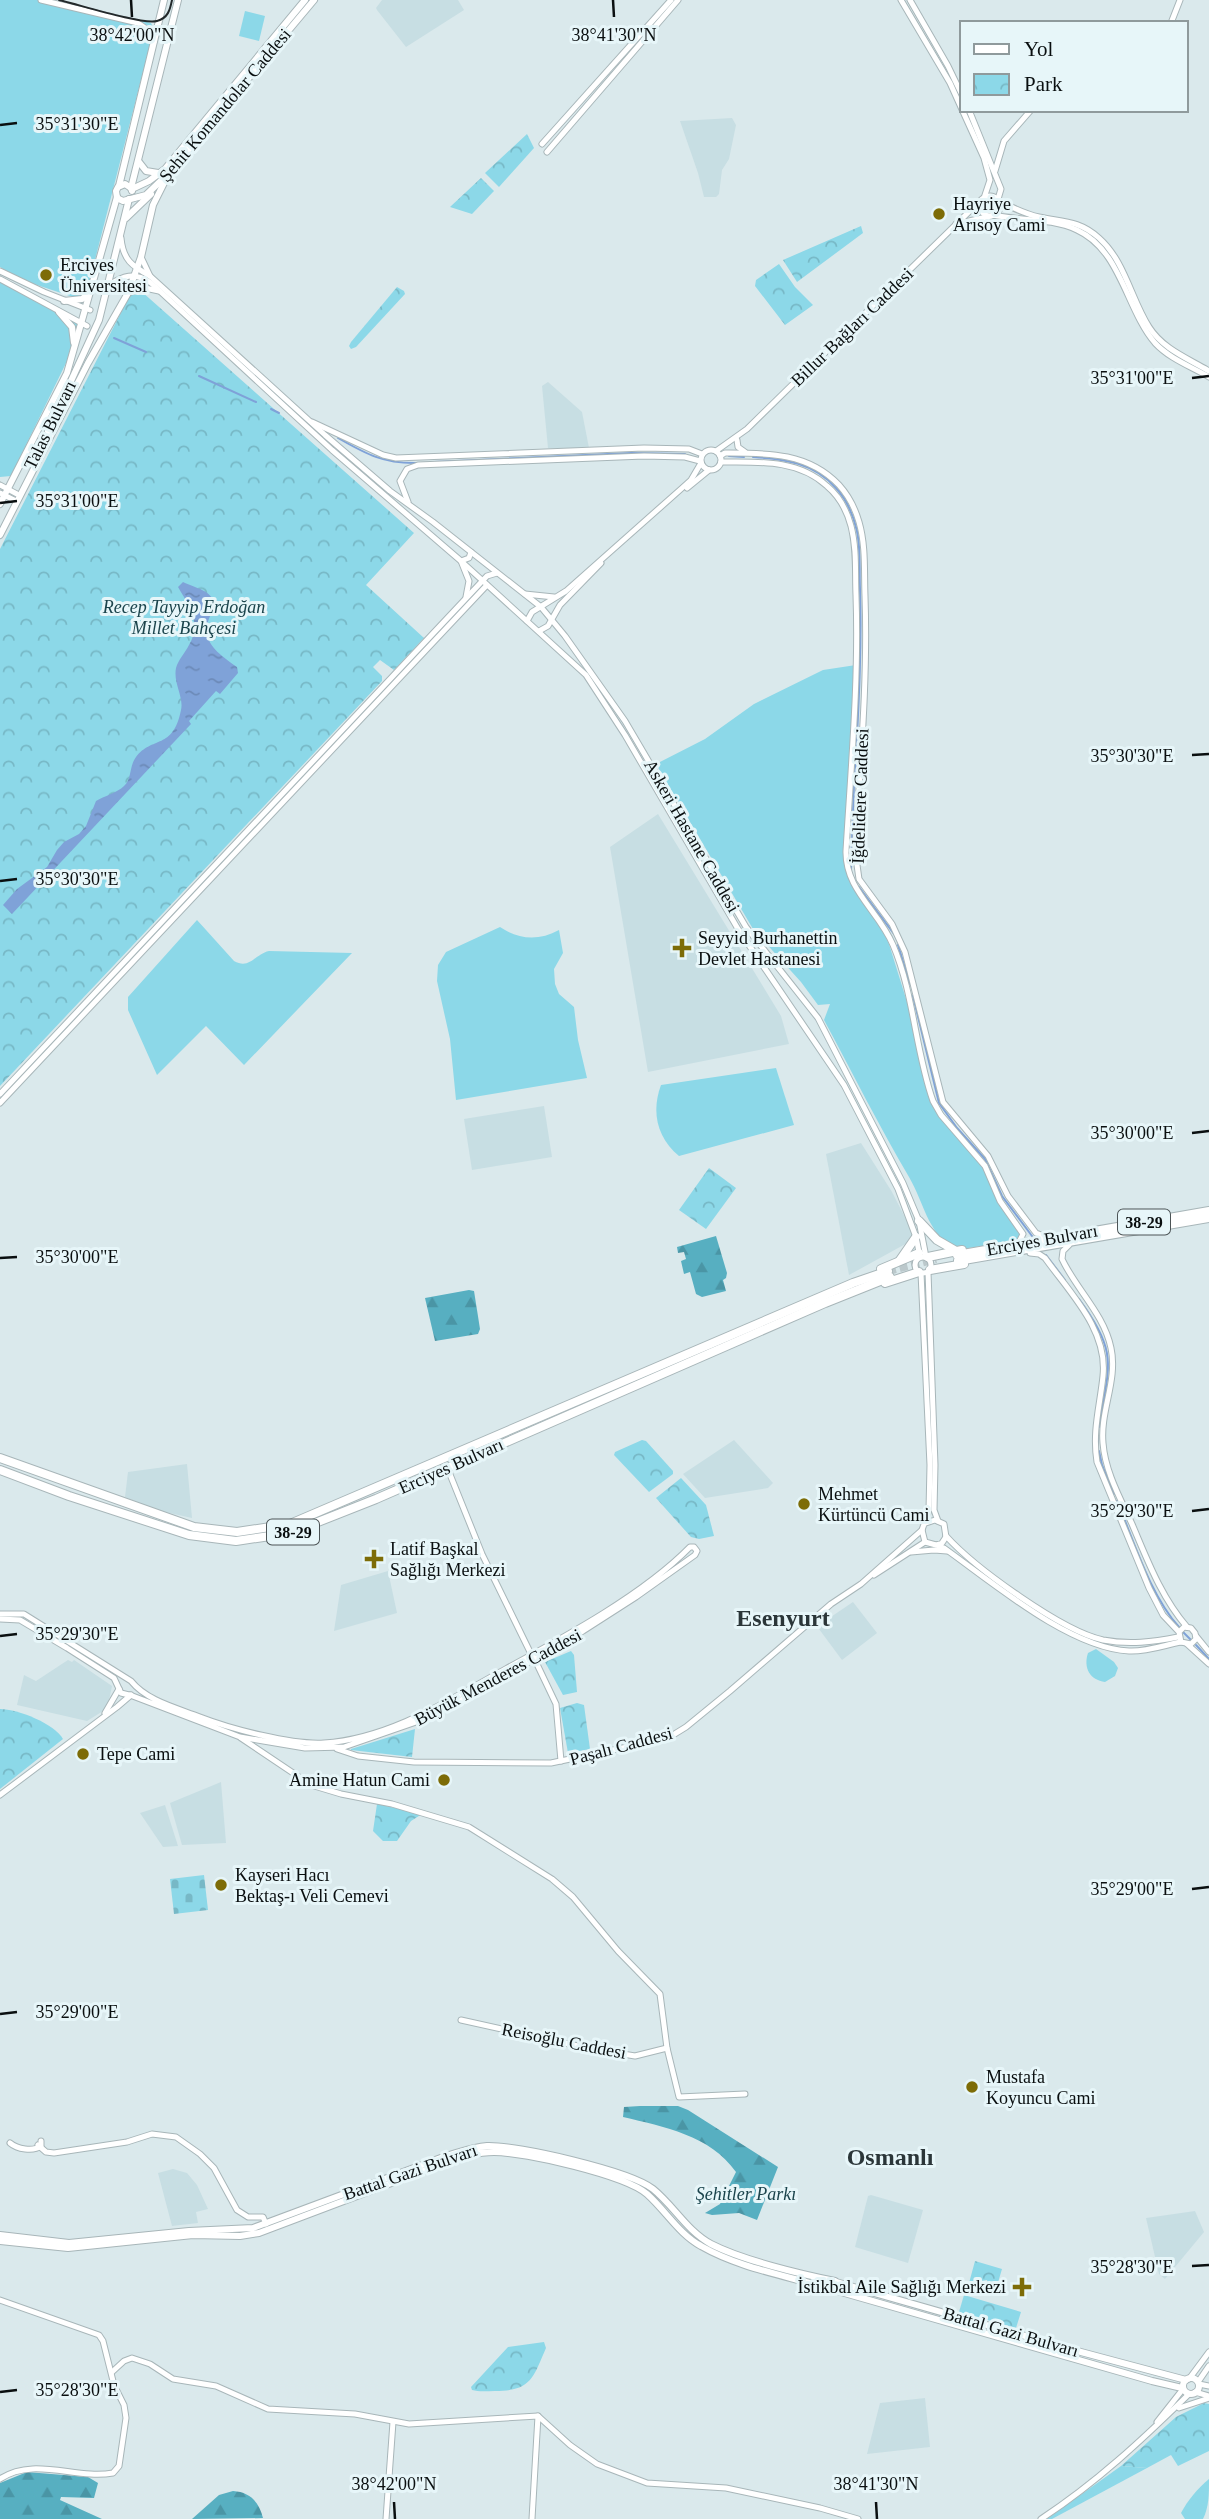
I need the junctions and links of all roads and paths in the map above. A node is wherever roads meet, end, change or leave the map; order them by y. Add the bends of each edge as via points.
1 (41, 0) edge
2 (164, 0) edge
3 (178, 0) edge
4 (305, 0) edge
5 (314, 0) edge
6 (671, 0) edge
7 (678, 0) edge
8 (901, 0) edge
9 (910, 0) edge
10 (1180, 0) edge
11 (1172, 21) edge
12 (154, 42) junction
13 (960, 91) edge
14 (960, 104) edge
15 (964, 112) edge
16 (970, 112) edge
17 (1029, 112) edge
18 (542, 144) dead end
19 (1002, 146) junction
20 (547, 152) dead end
21 (986, 157) junction
22 (139, 160) junction
23 (995, 171) junction
24 (160, 173) junction
25 (169, 173) junction
26 (160, 182) junction
27 (120, 186) junction
28 (132, 188) junction
29 (117, 197) junction
30 (983, 198) junction
31 (130, 199) junction
32 (999, 200) junction
33 (992, 216) junction
34 (125, 220) junction
35 (956, 224) junction
36 (121, 235) junction
37 (141, 257) junction
38 (0, 271) edge
39 (137, 272) junction
40 (150, 276) junction
41 (0, 279) edge
42 (107, 286) junction
43 (160, 291) junction
44 (90, 292) junction
45 (128, 293) junction
46 (64, 300) junction
47 (59, 312) junction
48 (85, 317) junction
49 (99, 320) junction
50 (73, 352) junction
51 (1209, 370) edge
52 (1209, 377) edge
53 (309, 421) junction
54 (747, 429) junction
55 (737, 440) junction
56 (751, 453) junction
57 (702, 454) junction
58 (719, 456) junction
59 (690, 458) junction
60 (701, 462) junction
61 (748, 462) junction
62 (709, 470) junction
63 (695, 473) junction
64 (0, 485) edge
65 (4, 492) edge
66 (676, 496) junction
67 (15, 497) junction
68 (0, 504) edge
69 (409, 505) junction
70 (0, 527) edge
71 (0, 535) edge
72 (471, 552) junction
73 (461, 561) junction
74 (497, 573) junction
75 (485, 583) junction
76 (524, 594) junction
77 (557, 597) junction
78 (465, 599) junction
79 (541, 607) junction
80 (552, 620) junction
81 (527, 621) junction
82 (539, 631) junction
83 (0, 1094) edge
84 (0, 1103) edge
85 (1209, 1211) edge
86 (1209, 1218) edge
87 (919, 1221) junction
88 (916, 1237) junction
89 (1046, 1237) junction
90 (1080, 1237) junction
91 (1019, 1241) junction
92 (1069, 1245) junction
93 (1030, 1253) junction
94 (923, 1254) junction
95 (938, 1255) junction
96 (957, 1256) junction
97 (900, 1260) junction
98 (929, 1271) junction
99 (908, 1276) junction
100 (924, 1283) junction
101 (790, 1311) junction
102 (710, 1354) junction
103 (0, 1458) edge
104 (447, 1467) junction
105 (0, 1470) edge
106 (938, 1521) junction
107 (926, 1523) junction
108 (922, 1530) junction
109 (946, 1536) junction
110 (925, 1542) junction
111 (936, 1545) junction
112 (908, 1552) junction
113 (949, 1552) junction
114 (868, 1578) junction
115 (0, 1616) edge
116 (22, 1617) junction
117 (1187, 1627) junction
118 (1196, 1636) junction
119 (1181, 1639) junction
120 (1209, 1652) edge
121 (533, 1658) junction
122 (1209, 1664) edge
123 (127, 1679) junction
124 (135, 1686) junction
125 (119, 1688) junction
126 (130, 1695) junction
127 (103, 1716) junction
128 (242, 1735) junction
129 (334, 1748) junction
130 (561, 1761) junction
131 (0, 1795) edge
132 (461, 2020) dead end
133 (667, 2049) junction
134 (745, 2094) dead end
135 (10, 2143) dead end
136 (266, 2224) junction
137 (0, 2238) edge
138 (835, 2281) junction
139 (833, 2290) junction
140 (0, 2300) edge
141 (1209, 2352) edge
142 (1209, 2366) edge
143 (112, 2372) junction
144 (1188, 2380) junction
145 (1199, 2383) junction
146 (1209, 2386) edge
147 (1187, 2391) junction
148 (1209, 2397) edge
149 (1170, 2413) junction
150 (538, 2416) junction
151 (393, 2422) junction
152 (1150, 2432) junction
153 (0, 2479) edge
154 (386, 2519) edge
155 (533, 2519) edge
156 (858, 2519) edge
157 (1041, 2519) edge

1 - 12 street via 141,25
2 - 12 main road
3 - 22 main road
4 - 24 main road, Şehit Komandolar Caddesi
5 - 25 main road, Şehit Komandolar Caddesi
6 - 18 street
7 - 20 street
8 - 14 street
9 - 13 street
10 - 11 street
12 - 27 main road
15 - 21 street
16 - 21 street
17 - 19 street
19 - 21 street
19 - 23 street
21 - 23 street
21 - 30 street via 990,180
22 - 24 main road via 148,172
22 - 28 main road
23 - 32 street
24 - 28 main road, Şehit Komandolar Caddesi
25 - 26 main road, Şehit Komandolar Caddesi
25 - 37 main road via 153,205
26 - 31 main road, Şehit Komandolar Caddesi via 146,195
26 - 34 main road
27 - 28 main road
27 - 29 main road
28 - 31 main road
29 - 31 main road
29 - 44 main road, Talas Bulvarı
30 - 32 street
30 - 33 street via 981,210
30 - 35 street, Billur Bağları Caddesi
31 - 34 main road, Talas Bulvarı
32 - 33 street via 999,210
32 - 51 street via 1020,212 1065,219 1093,234 1113,255 1159,339
33 - 35 street
33 - 52 street via 1061,224 1094,241 1156,344
34 - 36 main road, Talas Bulvarı
35 - 54 street, Billur Bağları Caddesi
36 - 39 street via 124,256
36 - 42 main road, Talas Bulvarı
37 - 39 main road
37 - 40 street
38 - 46 street
39 - 40 street
39 - 42 street
39 - 43 street, Askeri Hastane Caddesi
39 - 45 main road
40 - 53 street, Askeri Hastane Caddesi
41 - 47 street
42 - 49 main road, Talas Bulvarı
43 - 45 street via 145,288
43 - 73 street, Askeri Hastane Caddesi via 332,450
44 - 46 main road via 82,299
44 - 48 main road, Talas Bulvarı
45 - 71 main road
46 - 47 street
46 - 48 street
47 - 48 street
47 - 50 main road via 72,327
48 - 49 main road via 94,326
48 - 49 main road via 96,312
48 - 50 main road, Talas Bulvarı
49 - 67 main road, Talas Bulvarı
50 - 65 main road, Talas Bulvarı via 67,373
53 - 57 street via 387,457 635,448 689,449
53 - 69 street, Askeri Hastane Caddesi
54 - 55 street
54 - 58 street
55 - 56 street via 738,447
55 - 58 street
56 - 58 street, İğdelidere Caddesi
56 - 61 street
56 - 89 street, İğdelidere Caddesi via 792,457 815,466 842,489 858,517 864,551 866,650 856,866 861,882 889,919 905,952 943,1102 988,1156 1008,1196 1035,1233
57 - 58 street via 710,450
57 - 60 street
58 - 61 street, İğdelidere Caddesi
58 - 62 street via 717,468
59 - 60 street
59 - 63 street
59 - 69 street via 418,465 407,470 400,481
60 - 62 street
60 - 63 street
61 - 91 street, İğdelidere Caddesi via 806,471 831,490 847,514 855,551 857,636 848,873 894,948 933,1101 985,1166 1000,1201 1023,1234
62 - 66 street
63 - 66 street
64 - 65 street
65 - 67 street
65 - 68 main road, Talas Bulvarı
66 - 77 street
66 - 80 street via 560,604
67 - 70 main road, Talas Bulvarı
69 - 72 street, Askeri Hastane Caddesi
72 - 73 street
72 - 74 street, Askeri Hastane Caddesi
73 - 75 street, Askeri Hastane Caddesi
73 - 78 street via 469,581
74 - 75 street via 488,575
74 - 76 street, Askeri Hastane Caddesi
75 - 78 street
75 - 81 street, Askeri Hastane Caddesi
75 - 84 street
76 - 77 street
76 - 79 street, Askeri Hastane Caddesi
77 - 79 street
78 - 83 street
79 - 80 street, Askeri Hastane Caddesi
79 - 81 street
80 - 82 street
80 - 87 street, Askeri Hastane Caddesi via 625,721 752,936 818,1018
81 - 82 street, Askeri Hastane Caddesi
82 - 88 street, Askeri Hastane Caddesi via 582,670 609,708 738,929 844,1084 898,1189
85 - 90 highway, Erciyes Bulvarı / 38-29
86 - 90 highway, Erciyes Bulvarı / 38-29
87 - 94 street, Askeri Hastane Caddesi
87 - 96 highway
88 - 94 street, Askeri Hastane Caddesi
88 - 97 highway
89 - 90 highway
89 - 91 highway
90 - 92 highway
90 - 96 highway, Erciyes Bulvarı / 38-29
91 - 96 highway
92 - 93 highway
92 - 117 street via 1062,1259 1100,1320 1111,1349 1112,1376 1102,1444 1107,1466 1151,1569
93 - 98 highway
93 - 119 street via 1045,1258 1100,1338 1104,1357 1094,1442 1097,1462 1149,1588
94 - 95 highway
94 - 97 highway
94 - 98 street via 931,1265
94 - 98 street via 915,1265
95 - 96 highway
95 - 98 highway
97 - 99 highway via 909,1268
97 - 101 highway
98 - 99 highway
98 - 100 street
98 - 100 street
99 - 100 street
99 - 102 highway
100 - 106 street
100 - 107 street via 930,1465
101 - 102 highway, Erciyes Bulvarı / 38-29 via 853,1283 889,1274
101 - 103 highway, Erciyes Bulvarı / 38-29 via 283,1525 237,1532 194,1527
102 - 104 highway, Erciyes Bulvarı / 38-29
104 - 105 highway, Erciyes Bulvarı / 38-29 via 290,1533 236,1541 189,1535
104 - 121 street via 482,1554
106 - 107 street
106 - 109 street via 944,1524
107 - 108 street
108 - 110 street
108 - 114 street, Paşalı Caddesi
109 - 111 street
109 - 119 street via 1018,1595 1086,1635 1130,1644
110 - 111 street
110 - 112 street
111 - 113 street
112 - 113 street
112 - 114 street
113 - 119 street via 1017,1601 1086,1642 1130,1651
114 - 130 street, Paşalı Caddesi via 682,1730
115 - 116 street
116 - 123 street
116 - 125 street via 114,1678
117 - 118 street
117 - 119 street
118 - 119 street via 1194,1642
118 - 120 street
119 - 122 street
121 - 121 street, Büyük Menderes Caddesi via 631,1593 688,1549 692,1556 636,1597
121 - 128 street, Büyük Menderes Caddesi via 425,1712 360,1737 315,1744
121 - 129 street, Büyük Menderes Caddesi via 422,1720
121 - 130 street via 556,1704
123 - 124 street
123 - 125 street
124 - 126 street
124 - 128 street, Büyük Menderes Caddesi via 146,1695
125 - 126 street
125 - 127 street
126 - 127 street
126 - 128 street, Büyük Menderes Caddesi
127 - 131 street
128 - 129 street, Büyük Menderes Caddesi via 304,1748
128 - 133 street via 311,1785 469,1827 552,1879 660,1994
129 - 130 street, Paşalı Caddesi via 358,1756 414,1762
132 - 133 street, Reisoğlu Caddesi via 635,2056
133 - 134 street via 679,2097
135 - 136 street via 19,2148 40,2145 54,2153 164,2133 176,2137 214,2168 237,2210 248,2217 263,2217
136 - 137 main road, Battal Gazi Bulvarı via 69,2243
136 - 138 main road, Battal Gazi Bulvarı via 446,2156 502,2146 633,2178 653,2189 710,2244
137 - 139 main road, Battal Gazi Bulvarı via 68,2248 259,2233 469,2155 513,2153 624,2182 646,2193 698,2245
138 - 139 main road via 829,2285
138 - 144 main road, Battal Gazi Bulvarı
139 - 147 main road, Battal Gazi Bulvarı
140 - 143 street via 99,2335
141 - 144 street
142 - 145 street
143 - 151 street via 132,2358 173,2379 216,2386 268,2409 355,2414
143 - 153 street via 126,2418 116,2471 95,2475 30,2469
144 - 145 main road, Battal Gazi Bulvarı
144 - 147 main road
145 - 146 street
145 - 147 main road
147 - 148 street, Battal Gazi Bulvarı
147 - 149 street
147 - 152 street via 1168,2405
148 - 149 street
149 - 152 street
150 - 151 street
150 - 155 street
150 - 156 street via 597,2464 639,2480 726,2488
151 - 154 street
152 - 157 street via 1094,2482

